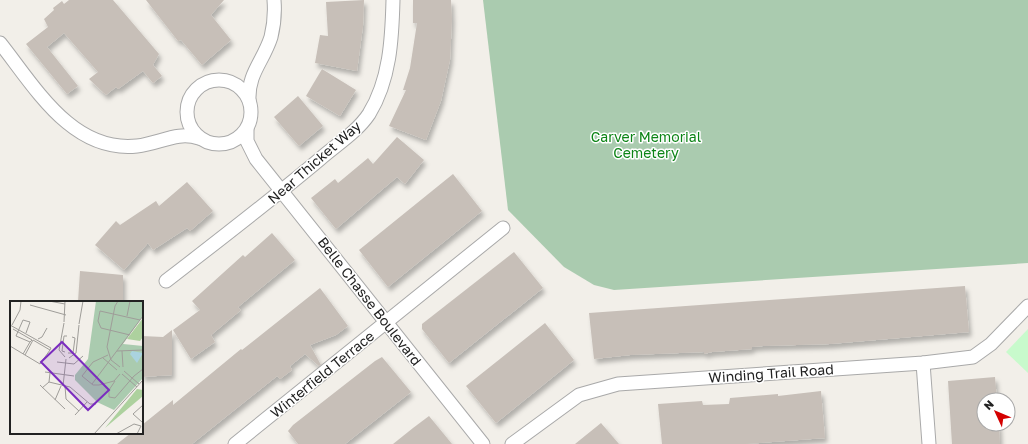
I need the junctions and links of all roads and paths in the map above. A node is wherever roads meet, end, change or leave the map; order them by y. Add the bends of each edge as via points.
1 (274, 0) edge
2 (393, 0) edge
3 (0, 43) edge
4 (252, 75) junction
5 (231, 82) junction
6 (249, 100) junction
7 (188, 116) junction
8 (247, 130) junction
9 (175, 136) junction
10 (199, 138) junction
11 (227, 144) junction
12 (256, 159) junction
13 (282, 190) junction
14 (502, 228) dead end
15 (166, 281) dead end
16 (1028, 306) edge
17 (386, 321) junction
18 (923, 363) junction
19 (520, 442) edge
20 (235, 444) edge
21 (483, 444) edge
22 (929, 444) edge

1 - 4 street, Belle Chasse Boulevard via 271,36
2 - 13 street, Near Thicket Way via 391,48 380,91 368,114 356,128
3 - 9 street, Belle Chasse Boulevard via 61,117 88,137 107,144 136,146
4 - 5 street
4 - 6 street, Belle Chasse Boulevard
5 - 6 street via 244,91
5 - 7 street via 217,80 196,89 188,101
6 - 8 street, Belle Chasse Boulevard via 252,107
7 - 9 street
7 - 10 street via 190,127
8 - 11 street via 240,138
8 - 12 street, Belle Chasse Boulevard via 247,141
9 - 10 street, Belle Chasse Boulevard via 183,134
10 - 11 street, Belle Chasse Boulevard via 214,145
11 - 12 street, Belle Chasse Boulevard via 243,150
12 - 13 street, Belle Chasse Boulevard
13 - 15 street, Near Thicket Way
13 - 17 street, Belle Chasse Boulevard
14 - 17 street, Winterfield Terrace
16 - 18 street, Winding Trail Road via 991,344 973,357
17 - 20 street, Winterfield Terrace
17 - 21 street, Belle Chasse Boulevard
18 - 19 street, Winding Trail Road via 618,384 579,395
18 - 22 street

